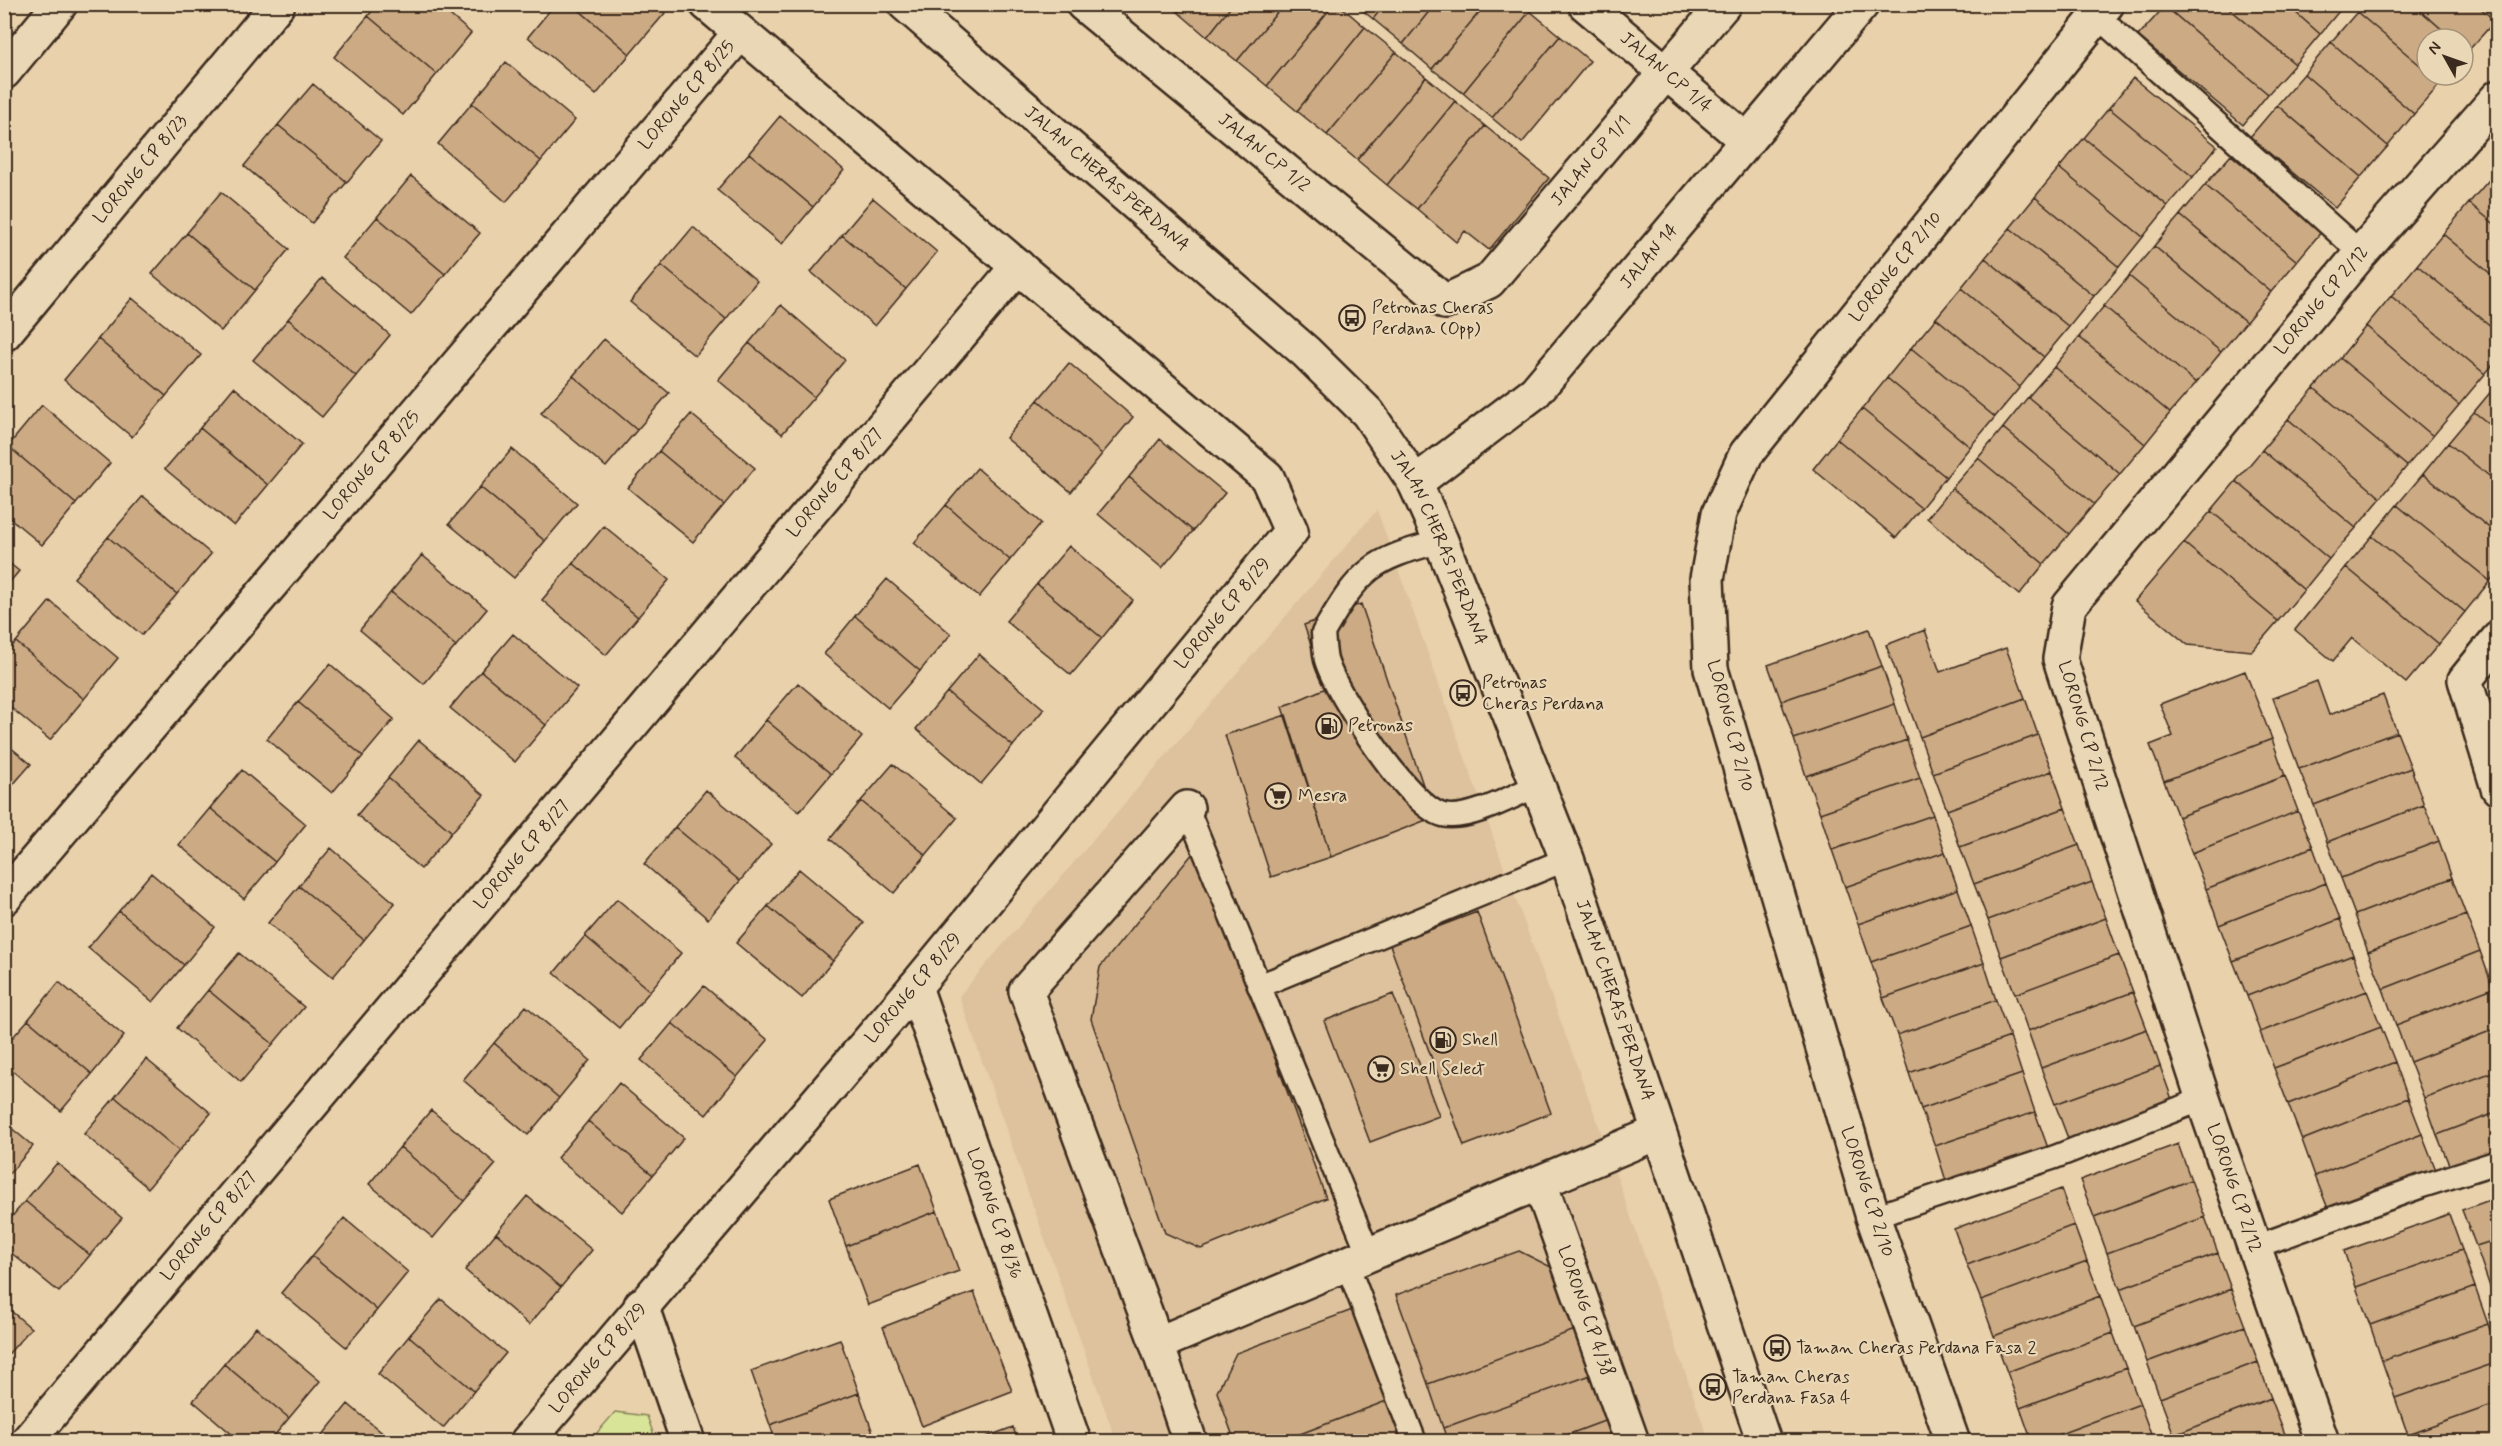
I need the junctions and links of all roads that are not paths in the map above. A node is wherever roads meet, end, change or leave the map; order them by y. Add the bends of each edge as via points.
1 (60, 4) edge
2 (278, 4) edge
3 (707, 4) edge
4 (904, 4) edge
5 (1083, 4) edge
6 (1585, 4) edge
7 (1724, 4) edge
8 (1862, 4) edge
9 (2102, 10) edge
10 (740, 33) junction
11 (4, 72) edge
12 (1666, 72) junction
13 (2498, 97) edge
14 (1747, 141) junction
15 (2361, 253) junction
16 (1018, 266) junction
17 (1445, 302) joint
18 (4, 334) edge
19 (1415, 483) junction
20 (1441, 541) junction
21 (2498, 639) edge
22 (1538, 785) junction
23 (2498, 788) edge
24 (1187, 808) joint
25 (1567, 859) junction
26 (4, 898) edge
27 (1259, 986) junction
28 (915, 987) junction
29 (2203, 1099) junction
30 (1659, 1132) junction
31 (2498, 1162) edge
32 (1540, 1183) junction
33 (1873, 1217) junction
34 (2255, 1247) junction
35 (1358, 1259) junction
36 (641, 1305) junction
37 (1157, 1344) junction
38 (27, 1442) edge
39 (527, 1442) edge
40 (688, 1442) edge
41 (1074, 1442) edge
42 (1190, 1442) edge
43 (1415, 1442) edge
44 (1632, 1442) edge
45 (1764, 1442) edge
46 (1953, 1442) edge
47 (2322, 1442) edge

1 - 11 street
2 - 18 street, LORONG CP 8/23
3 - 10 street
4 - 19 street, JALAN CHERAS PERDANA via 1306,352 1368,413
5 - 17 street, JALAN CP 1/2
6 - 12 street, JALAN CP 1/4
7 - 12 street, JALAN CP 1/1
8 - 14 street, JALAN 14
9 - 15 lane
9 - 33 street, LORONG CP 2/10 via 1746,454 1719,513 1707,579 1711,669
10 - 16 street
10 - 26 street, LORONG CP 8/25
12 - 14 street, JALAN CP 1/4
12 - 17 street, JALAN CP 1/1 via 1489,281
13 - 15 street, LORONG CP 2/12
14 - 19 street, JALAN 14 via 1534,392
15 - 29 street, LORONG CP 2/12 via 2069,606 2060,659
16 - 28 street, LORONG CP 8/29 via 1268,477 1291,531
16 - 38 street, LORONG CP 8/27
19 - 20 street, JALAN CHERAS PERDANA
20 - 22 street, JALAN CHERAS PERDANA
20 - 22 lane via 1371,568 1346,596 1323,633 1326,661 1372,742 1400,781 1441,815 1472,813
21 - 23 street via 2465,680
22 - 25 street, JALAN CHERAS PERDANA
24 - 27 lane
24 - 37 street via 1026,991
25 - 27 lane
25 - 30 street, JALAN CHERAS PERDANA
27 - 35 lane
28 - 36 street, LORONG CP 8/29
28 - 41 street, LORONG CP 8/36
29 - 33 lane via 2055,1157
29 - 34 street, LORONG CP 2/12
30 - 32 street
30 - 45 street, JALAN CHERAS PERDANA
31 - 34 lane
32 - 35 street
32 - 44 street, LORONG CP 4/38
33 - 46 street, LORONG CP 2/10
34 - 47 street, LORONG CP 2/12
35 - 37 street
35 - 43 lane
36 - 39 street, LORONG CP 8/29
36 - 40 street
37 - 42 street

